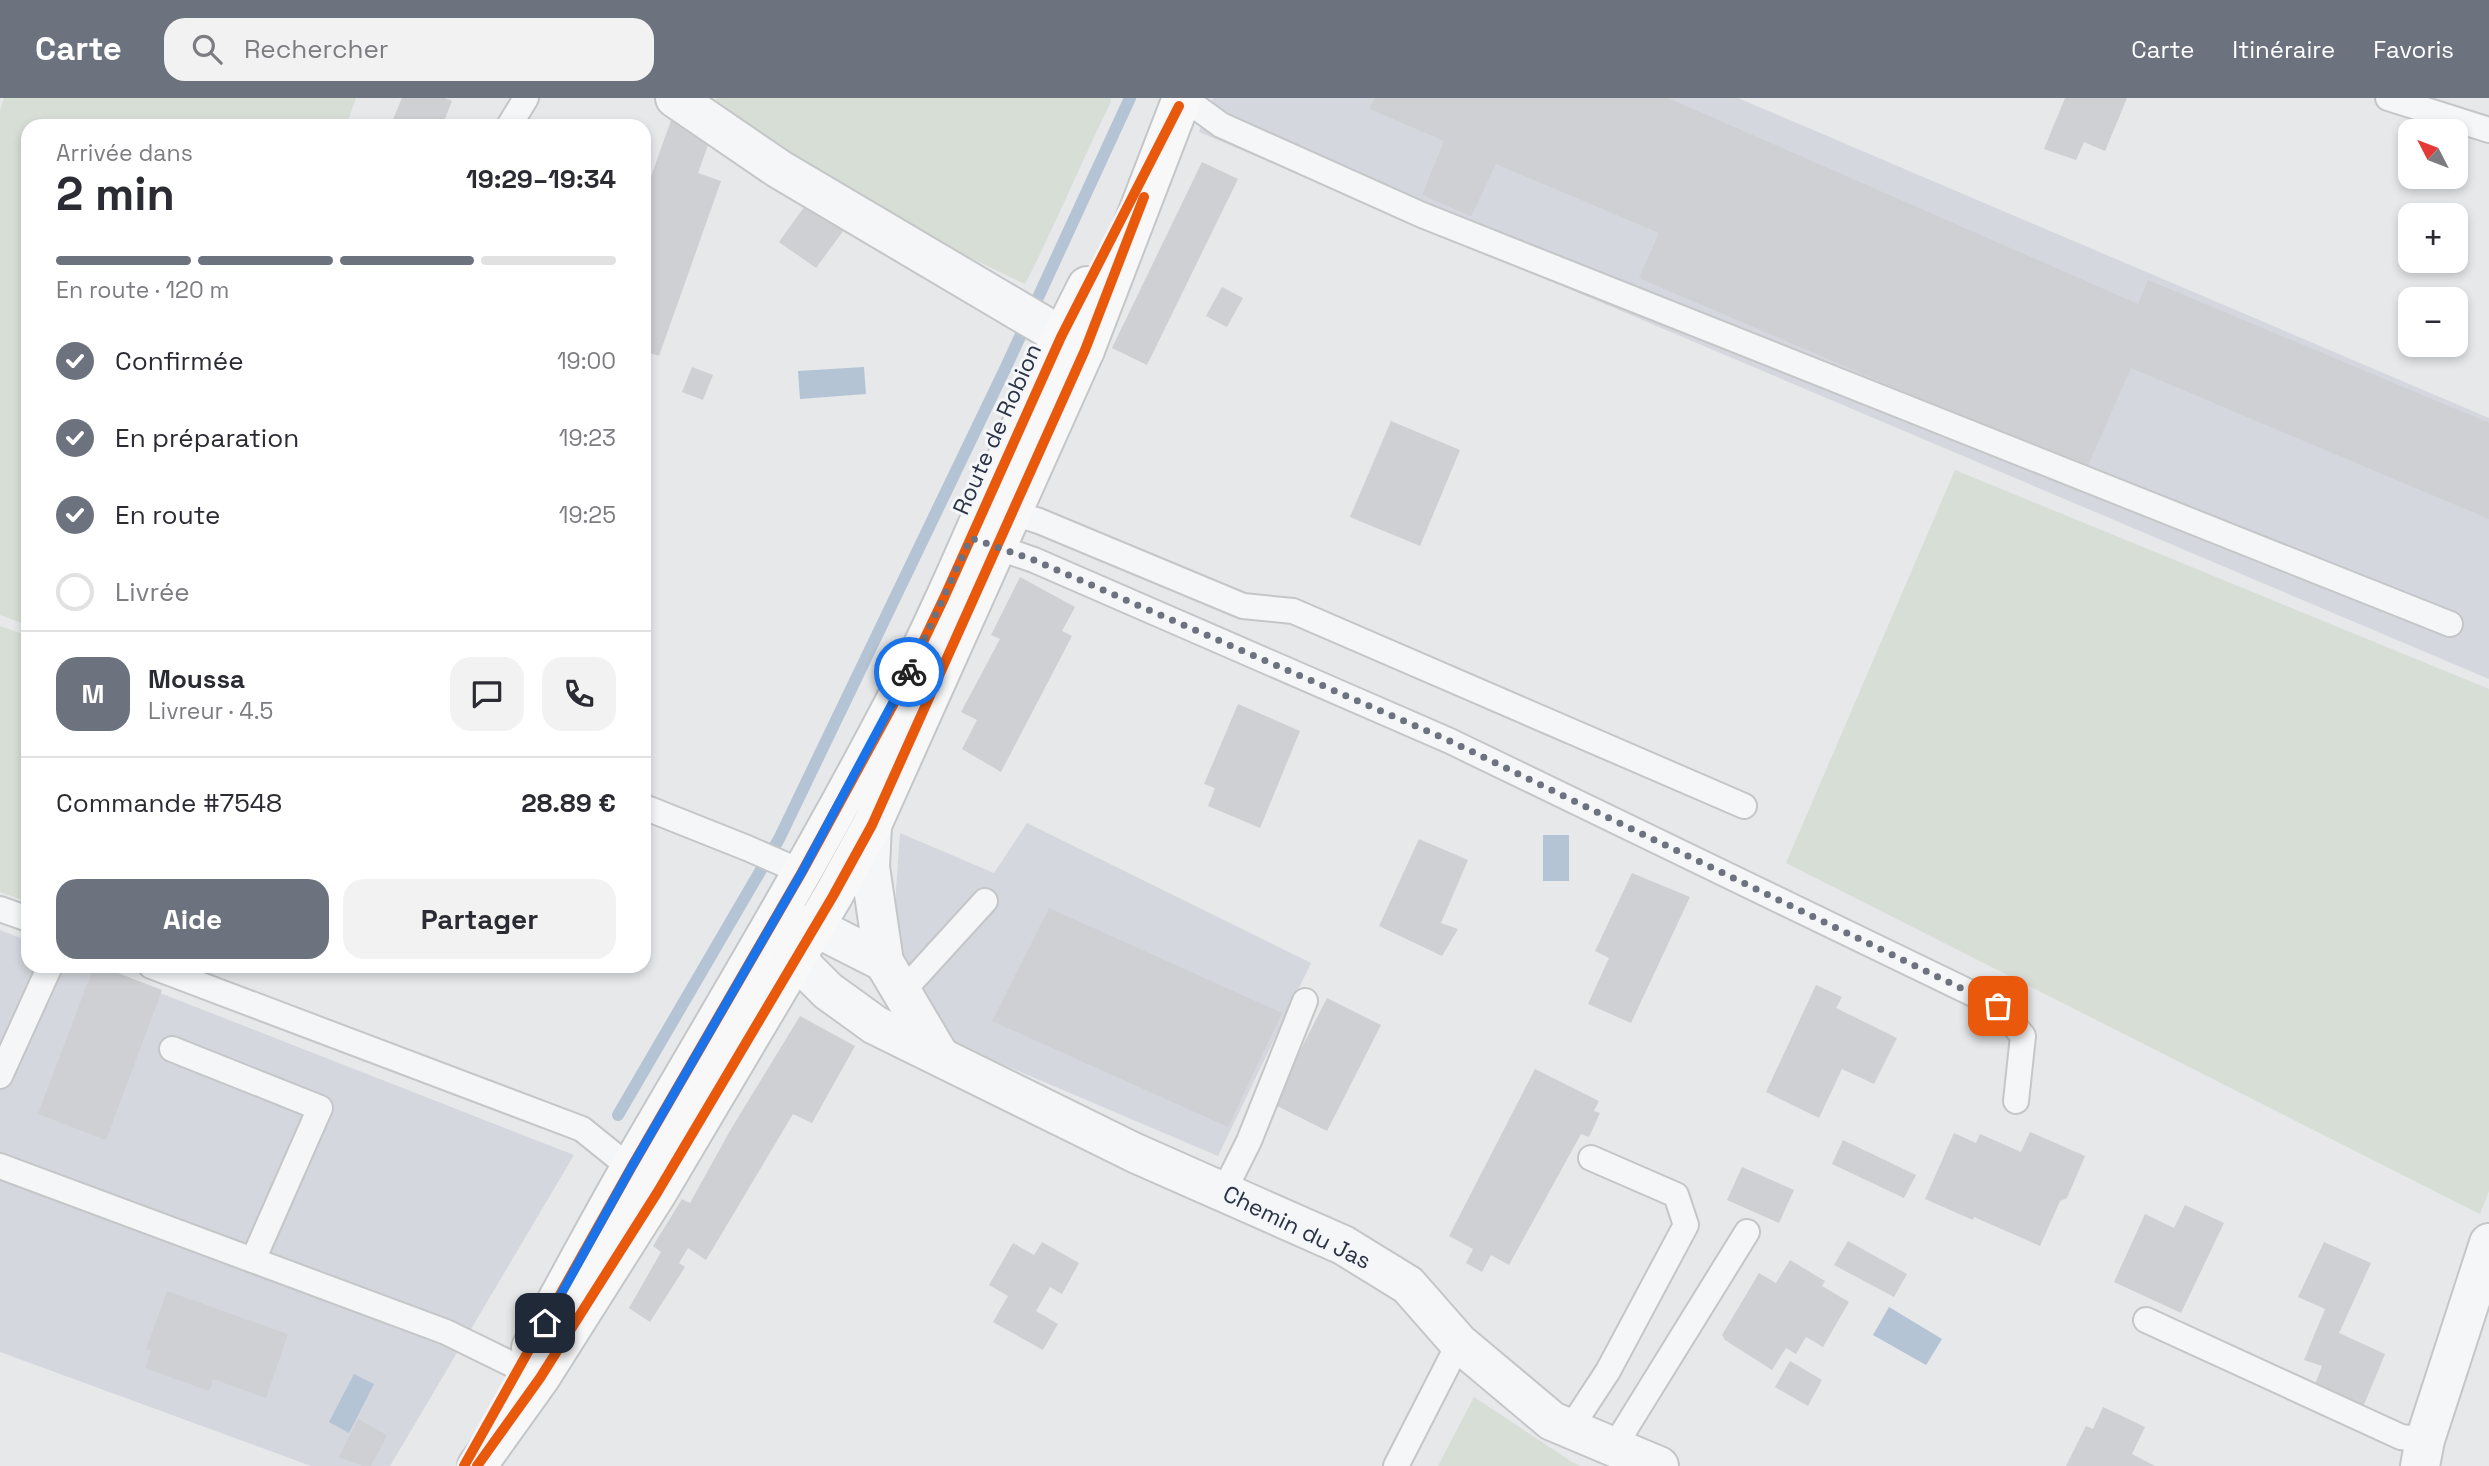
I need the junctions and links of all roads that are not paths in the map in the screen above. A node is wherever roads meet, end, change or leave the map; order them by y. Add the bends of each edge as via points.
1 (526, 98) edge
2 (676, 98) edge
3 (2388, 98) edge
4 (1181, 101) edge
5 (513, 119) edge
6 (2489, 130) edge
7 (1073, 343) junction
8 (1013, 513) junction
9 (984, 543) junction
10 (2450, 624) dead end
11 (893, 705) junction
12 (1744, 806) dead end
13 (651, 810) edge
14 (872, 825) junction
15 (802, 872) junction
16 (985, 901) dead end
17 (0, 909) edge
18 (21, 916) edge
19 (802, 938) junction
20 (752, 958) junction
21 (47, 973) edge
22 (170, 973) edge
23 (893, 977) junction
24 (1305, 1001) dead end
25 (172, 1049) dead end
26 (939, 1055) junction
27 (0, 1076) edge
28 (2016, 1101) dead end
29 (1591, 1158) dead end
30 (0, 1166) edge
31 (644, 1180) junction
32 (1224, 1191) junction
33 (1747, 1232) dead end
34 (2489, 1243) edge
35 (253, 1260) junction
36 (2146, 1320) dead end
37 (1458, 1343) junction
38 (530, 1373) junction
39 (1570, 1429) junction
40 (1614, 1447) junction
41 (2422, 1453) edge
42 (464, 1466) edge
43 (477, 1466) edge
44 (1396, 1466) edge
45 (1659, 1466) edge

1 - 5 lane
2 - 7 street via 779,169
3 - 6 lane
4 - 7 main road, Route de Robion
4 - 10 lane via 1221,125 1422,215
7 - 8 main road, Route de Robion
7 - 9 main road, Route de Robion
8 - 9 main road, Route de Robion
8 - 12 lane via 1243,606 1293,611
9 - 11 main road, Route de Robion
9 - 14 main road, Route de Robion
9 - 28 lane via 1034,560 1450,741 1998,1006 2023,1037
11 - 15 main road, Route de Robion
11 - 19 street via 883,756 799,914
13 - 15 lane
14 - 19 main road, Route de Robion
14 - 23 street via 870,867
15 - 20 main road, Route de Robion
16 - 23 lane
17 - 18 lane
19 - 20 street via 771,940
19 - 23 street
19 - 26 street, Chemin du Jas via 828,991 875,1025
19 - 31 main road, Route de Robion
20 - 31 main road, Route de Robion
21 - 27 lane
22 - 31 lane via 582,1129
23 - 26 street
24 - 32 lane
25 - 35 lane via 320,1108
26 - 32 street, Chemin du Jas via 1135,1153
29 - 39 lane via 1676,1195 1686,1225 1608,1371
30 - 35 lane
31 - 38 main road, Route de Robion
32 - 37 street, Chemin du Jas via 1343,1245 1408,1285
33 - 40 lane
34 - 41 street
35 - 38 lane via 446,1332
36 - 41 lane via 2401,1437
37 - 39 street, Chemin du Jas via 1552,1422
37 - 44 lane
38 - 42 main road, Route de Robion
38 - 43 main road, Route de Robion
39 - 40 street, Chemin du Jas
40 - 45 street, Chemin du Jas

